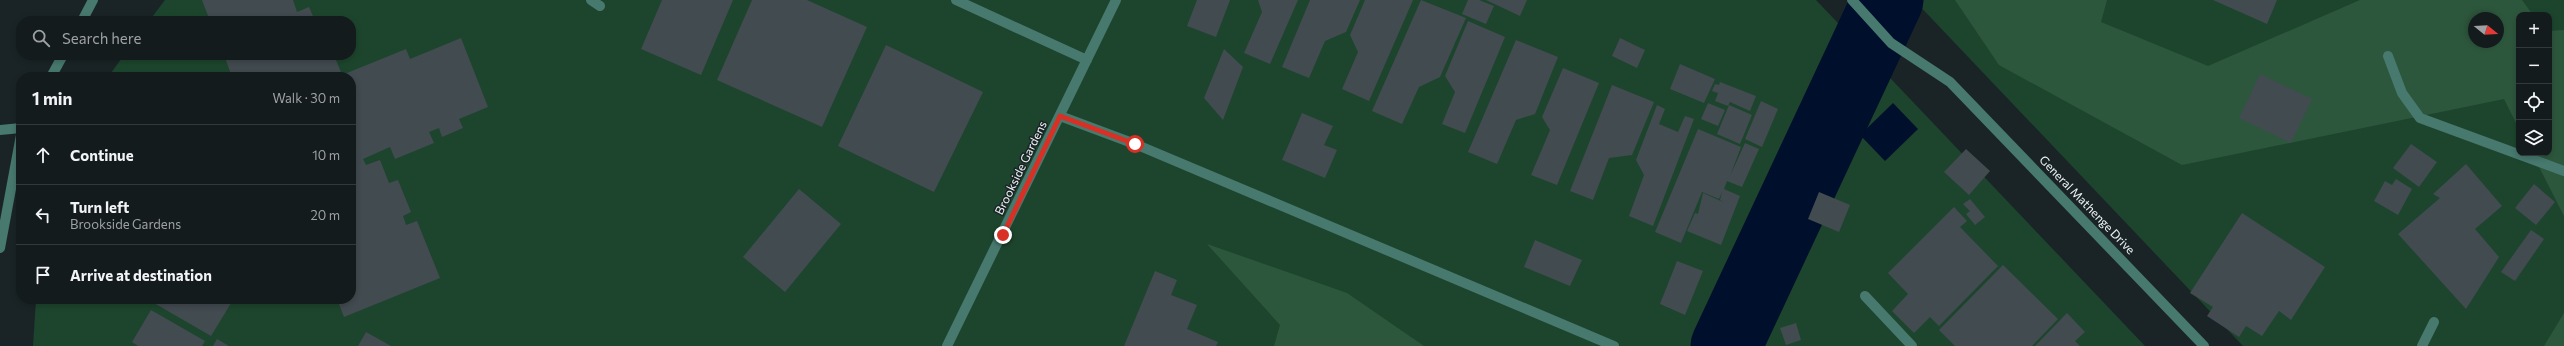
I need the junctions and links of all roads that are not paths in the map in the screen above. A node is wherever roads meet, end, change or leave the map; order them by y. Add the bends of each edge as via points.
1 (94, 0) edge
2 (591, 0) edge
3 (956, 0) edge
4 (1116, 0) edge
5 (1852, 0) edge
6 (600, 6) dead end
7 (85, 16) edge
8 (2388, 56) dead end
9 (60, 60) edge
10 (1087, 60) junction
11 (54, 72) edge
12 (1060, 116) junction
13 (16, 128) edge
14 (0, 130) edge
15 (16, 162) edge
16 (2564, 171) edge
17 (0, 248) edge
18 (1864, 296) dead end
19 (2434, 322) dead end
20 (947, 346) edge
21 (1614, 346) edge
22 (1912, 346) edge
23 (2204, 346) edge
24 (2422, 346) edge

1 - 7 street
2 - 6 street
3 - 10 street
4 - 10 street, Brookside Gardens
5 - 23 street, General Mathenge Drive via 1891,43 1950,82
8 - 16 street via 2402,92 2420,118
9 - 11 street
10 - 12 street, Brookside Gardens
12 - 20 street, Brookside Gardens
12 - 21 street via 1135,144
13 - 14 street
15 - 17 street
18 - 22 street
19 - 24 street

